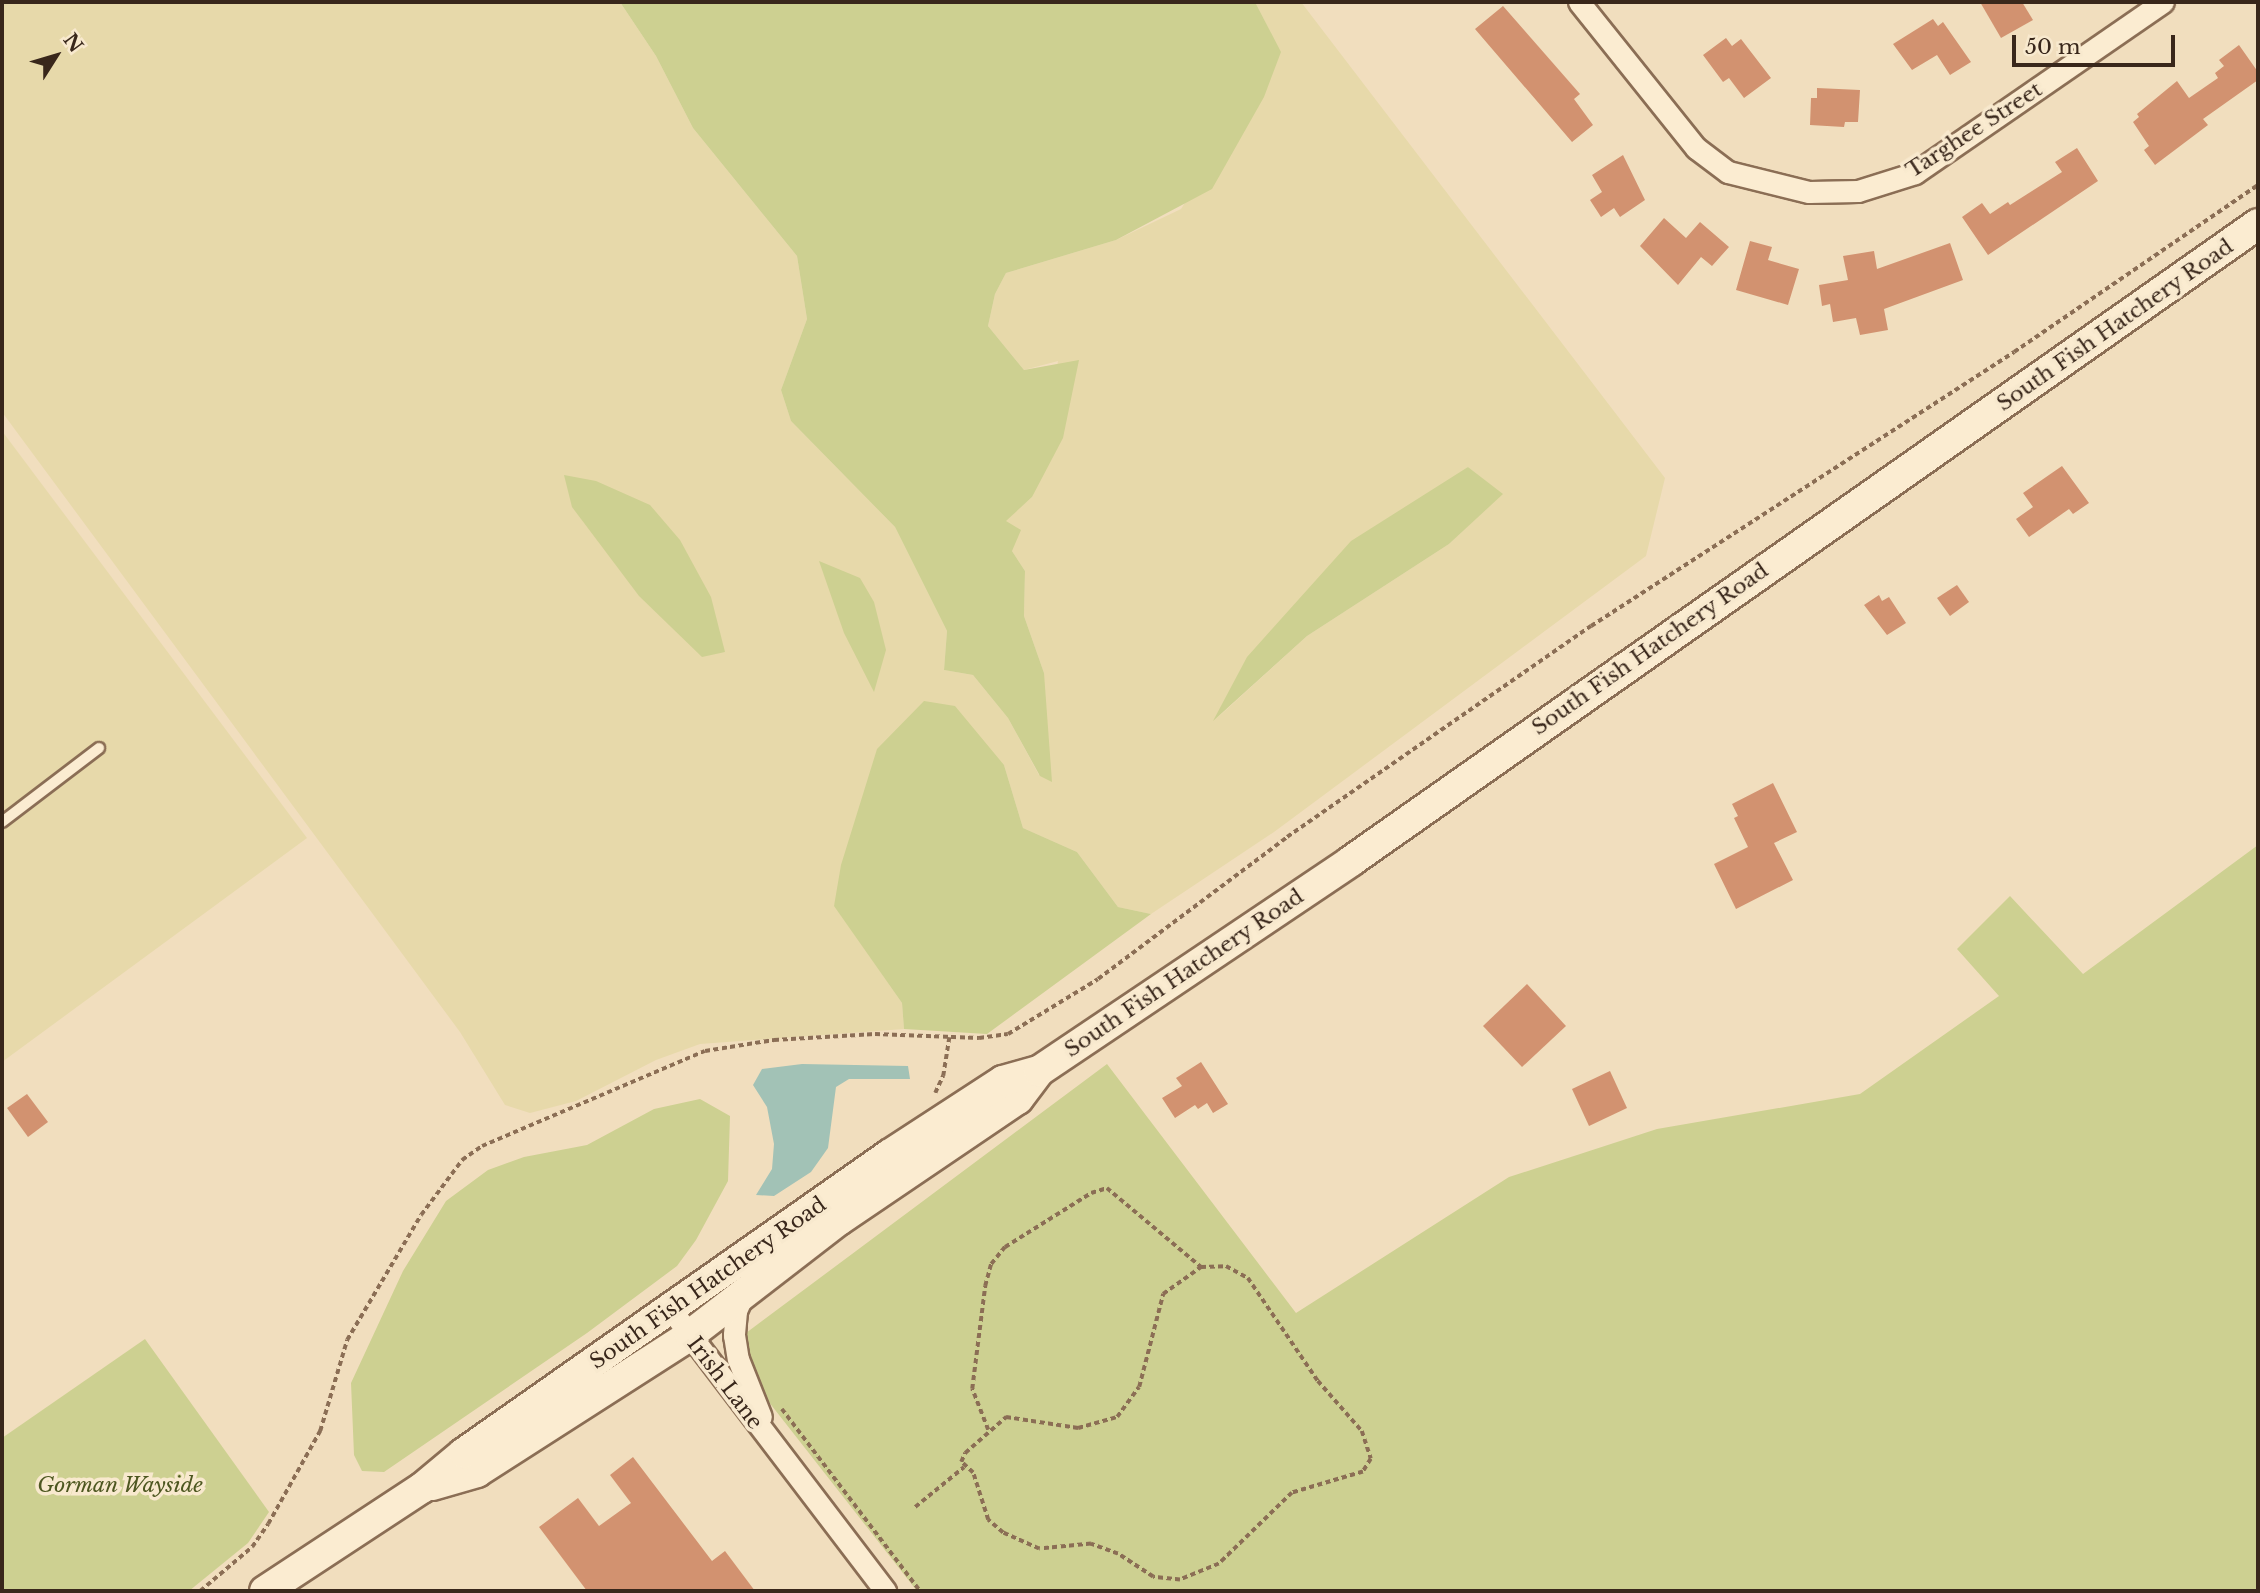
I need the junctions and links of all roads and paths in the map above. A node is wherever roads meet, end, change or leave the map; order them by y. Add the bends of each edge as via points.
1 (1579, 2) edge
2 (2163, 2) edge
3 (2258, 186) edge
4 (2258, 224) edge
5 (99, 748) dead end
6 (2, 822) edge
7 (948, 1037) junction
8 (1039, 1070) junction
9 (943, 1076) dead end
10 (1201, 1267) junction
11 (748, 1286) junction
12 (672, 1311) junction
13 (690, 1335) junction
14 (780, 1406) dead end
15 (988, 1430) junction
16 (778, 1454) junction
17 (964, 1467) junction
18 (422, 1488) junction
19 (915, 1507) dead end
20 (201, 1591) edge
21 (265, 1591) edge
22 (885, 1591) edge
23 (920, 1591) edge

1 - 2 street, Targhee Street via 1696,148 1728,172 1809,192 1858,191 1915,173
3 - 7 path via 2014,352 1591,626 1287,837 1054,1009 1008,1034
4 - 8 main road, South Fish Hatchery Road via 1351,861
5 - 6 lane
7 - 9 path
7 - 20 path via 875,1034 774,1040 705,1051 482,1146 462,1160 408,1234 347,1340 320,1431 268,1524 252,1547
8 - 11 main road, South Fish Hatchery Road via 1018,1099
8 - 12 main road, South Fish Hatchery Road via 1003,1081 899,1149
10 - 15 path via 1163,1294 1139,1387 1117,1417 1078,1428 1006,1417
10 - 15 path via 1107,1188 1091,1193 1005,1247 991,1264 985,1286 972,1389
10 - 17 path via 1226,1266 1248,1278 1318,1381 1367,1439 1371,1458 1363,1472 1299,1489 1273,1507 1219,1564 1190,1578 1168,1580 1091,1545 1062,1550 1020,1543 988,1520 973,1473
11 - 13 main road, South Fish Hatchery Road
11 - 16 street, Irish Lane via 734,1321 738,1359
12 - 13 street, Irish Lane
12 - 18 main road, South Fish Hatchery Road via 464,1453
13 - 16 street, Irish Lane
13 - 18 main road, South Fish Hatchery Road via 477,1472
14 - 23 path
15 - 17 path via 965,1453
16 - 22 street, Irish Lane
17 - 19 path
18 - 21 main road, South Fish Hatchery Road

